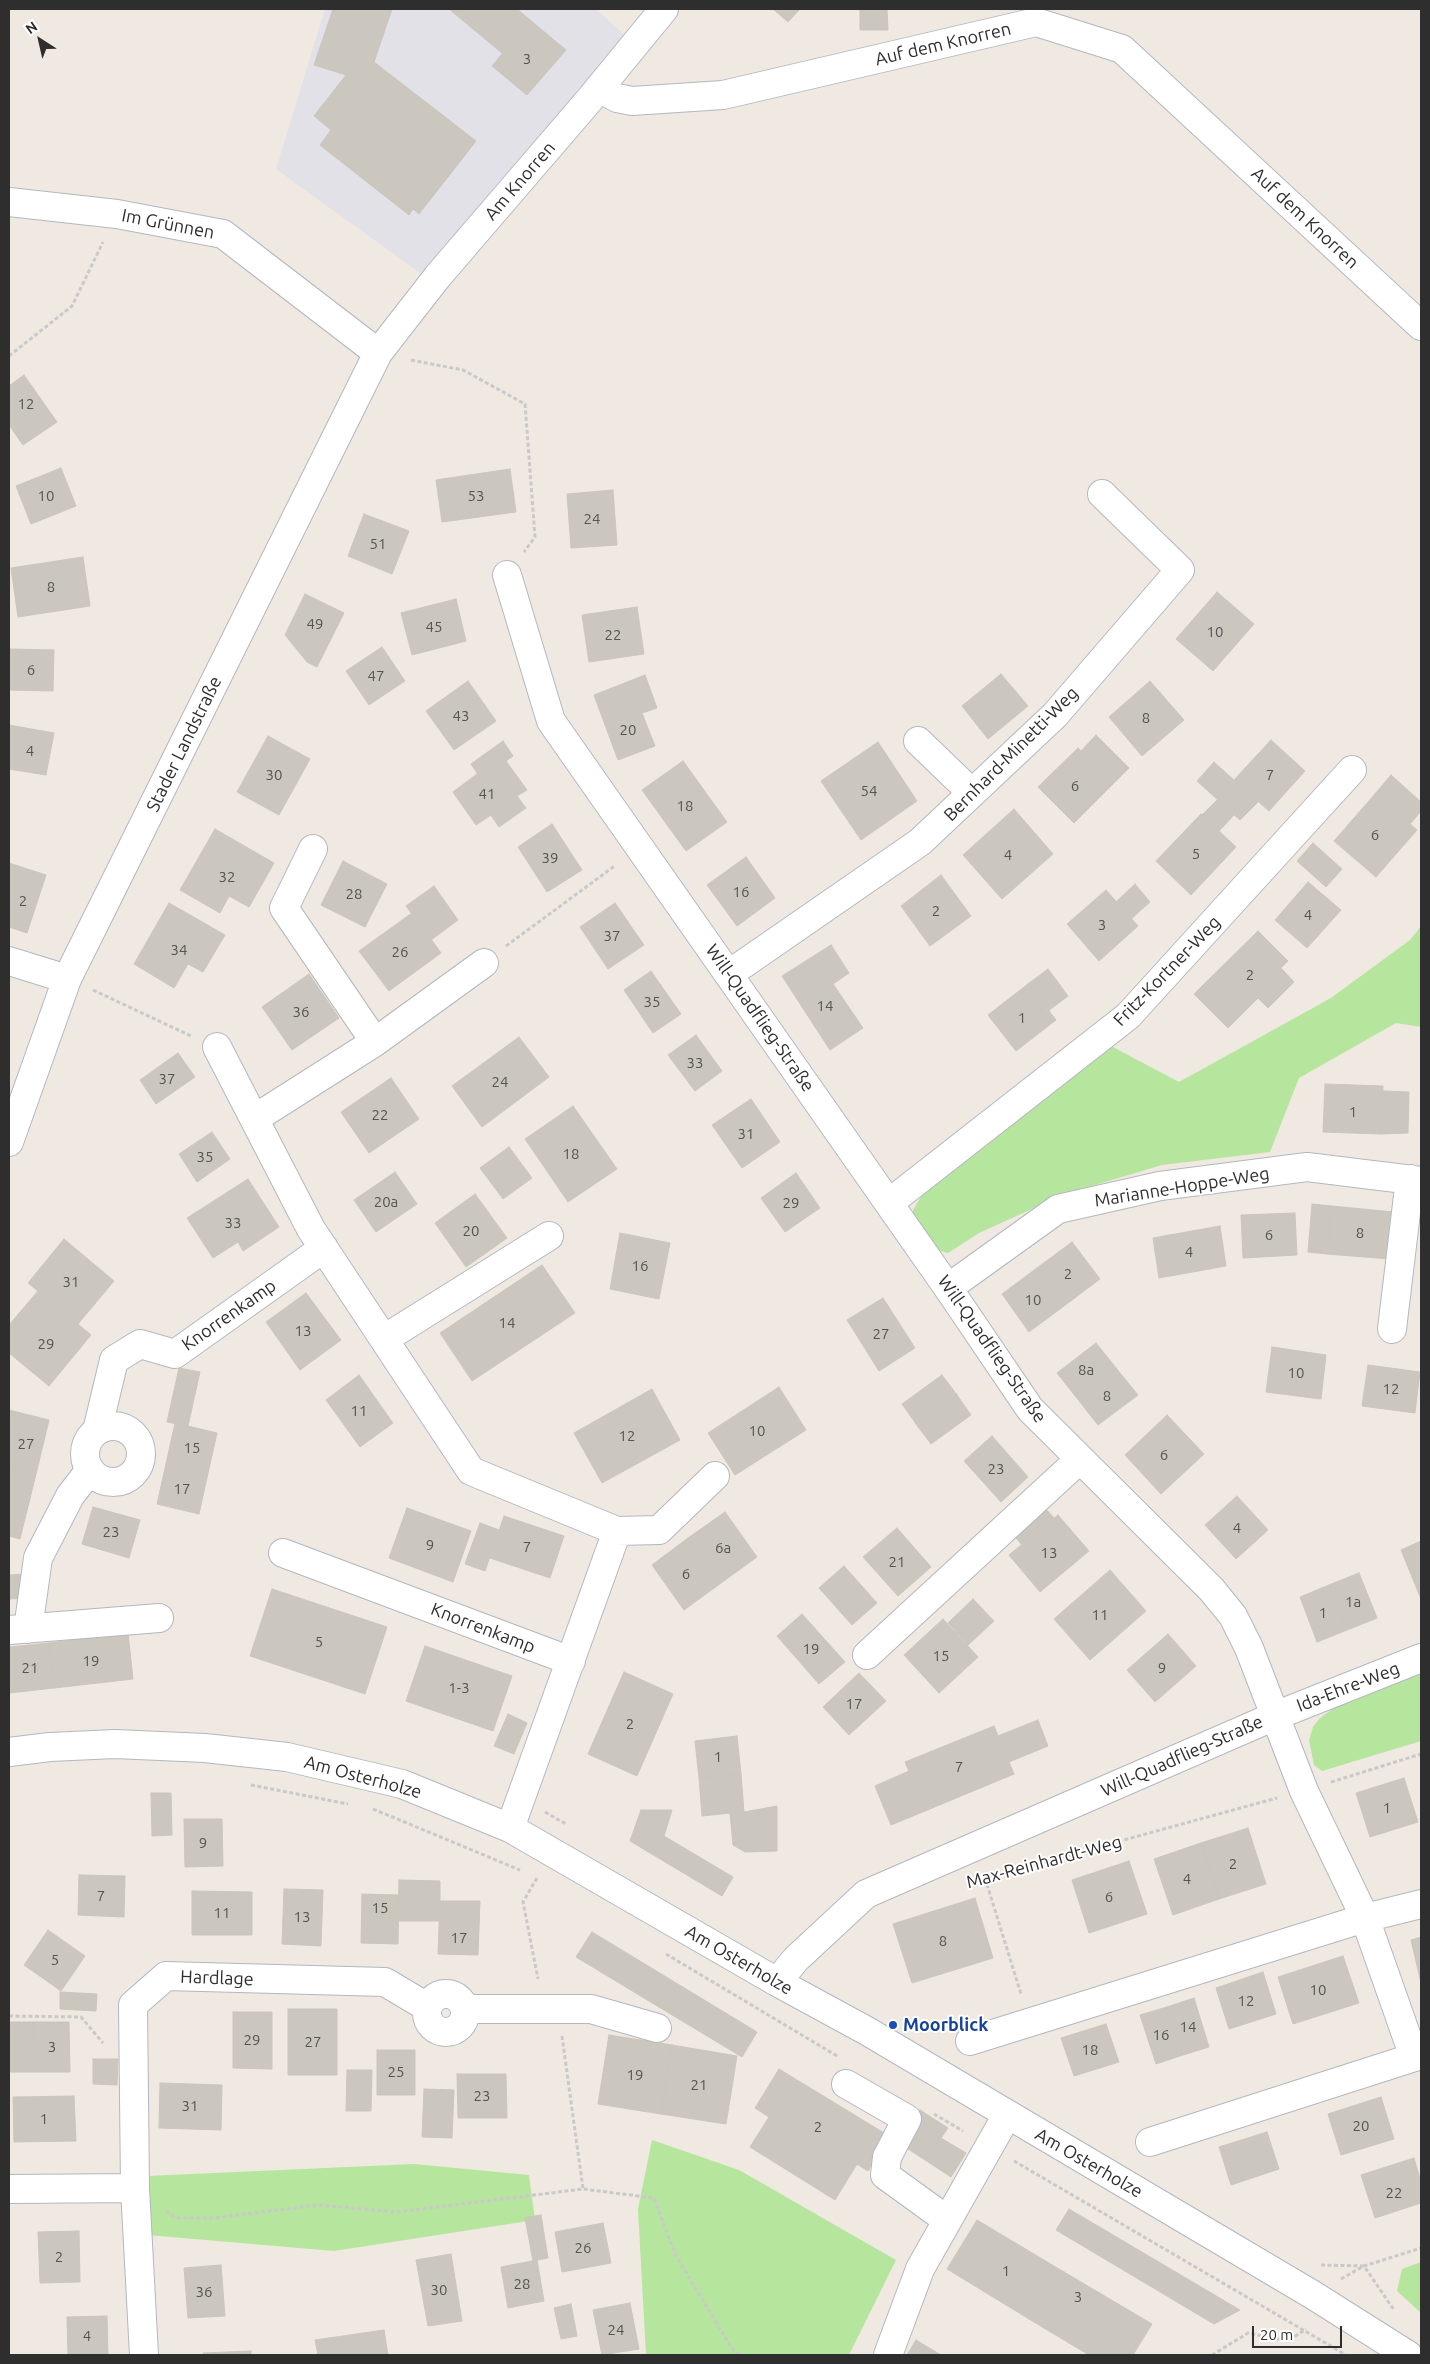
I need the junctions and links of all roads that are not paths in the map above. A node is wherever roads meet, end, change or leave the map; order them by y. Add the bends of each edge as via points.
1 (664, 9) edge
2 (599, 88) junction
3 (9, 202) edge
4 (1421, 326) edge
5 (378, 353) junction
6 (1102, 494) dead end
7 (507, 574) road end
8 (918, 741) dead end
9 (1352, 770) dead end
10 (972, 793) junction
11 (313, 849) dead end
12 (9, 961) edge
13 (484, 963) road end
14 (729, 974) junction
15 (67, 979) junction
16 (375, 1042) junction
17 (217, 1047) road end
18 (254, 1119) junction
19 (9, 1142) edge
20 (1416, 1180) edge
21 (889, 1203) junction
22 (549, 1236) dead end
23 (324, 1248) junction
24 (948, 1288) junction
25 (1392, 1329) dead end
26 (384, 1340) junction
27 (97, 1430) junction
28 (1079, 1460) junction
29 (90, 1470) junction
30 (715, 1476) dead end
31 (617, 1531) junction
32 (283, 1553) dead end
33 (159, 1618) dead end
34 (18, 1629) edge
35 (867, 1655) dead end
36 (1421, 1658) edge
37 (571, 1661) junction
38 (1275, 1716) junction
39 (9, 1752) edge
40 (510, 1828) junction
41 (1421, 1904) edge
42 (1365, 1918) junction
43 (777, 1982) junction
44 (657, 2028) dead end
45 (970, 2041) dead end
46 (1417, 2056) edge
47 (845, 2072) road end
48 (1006, 2115) junction
49 (1150, 2142) dead end
50 (135, 2188) junction
51 (9, 2189) edge
52 (947, 2220) junction
53 (144, 2355) edge
54 (888, 2355) edge
55 (1408, 2355) edge

1 - 2 street, Am Knorren
2 - 4 street, Auf dem Knorren via 616,98 632,101 723,95 1036,22 1122,48
2 - 5 street, Am Knorren via 438,276
3 - 5 street, Im Grünnen via 116,214 223,234
5 - 15 street, Stader Landstraße
6 - 10 street, Bernhard-Minetti-Weg via 1180,570 1055,715
7 - 14 street, Will-Quadflieg-Straße via 551,721
8 - 10 street
9 - 21 street, Fritz-Kortner-Weg via 1128,1016
10 - 14 street, Bernhard-Minetti-Weg via 920,842
11 - 16 street via 284,908
12 - 15 street
13 - 16 street
14 - 21 street, Will-Quadflieg-Straße
15 - 19 street, Stader Landstraße
16 - 18 street
17 - 18 street
18 - 23 street
20 - 24 street, Marianne-Hoppe-Weg via 1306,1167 1160,1186 1058,1209
20 - 25 street, Marianne-Hoppe-Weg
21 - 24 street, Will-Quadflieg-Straße
22 - 26 street
23 - 26 street
23 - 27 street, Knorrenkamp via 175,1354 140,1344 114,1360
24 - 28 street, Will-Quadflieg-Straße via 1030,1409
26 - 31 street via 471,1471
27 - 29 street, Knorrenkamp via 87,1444 86,1462
27 - 29 street via 115,1426 132,1433 138,1440 141,1458 132,1474 114,1482 105,1481
28 - 35 street
28 - 38 street, Will-Quadflieg-Straße via 1212,1590 1233,1616
29 - 34 street via 70,1496 38,1558
30 - 31 street via 659,1530
31 - 37 street
32 - 37 street, Knorrenkamp
33 - 34 street
36 - 38 street, Ida-Ehre-Weg
37 - 40 street
38 - 42 street via 1304,1791
38 - 43 street, Will-Quadflieg-Straße via 866,1894 796,1959
39 - 40 street, Am Osterholze via 115,1744 205,1748 287,1758 402,1784
40 - 43 street, Am Osterholze
41 - 42 street
42 - 45 street
42 - 46 street
43 - 48 street, Am Osterholze
44 - 50 street, Hardlage via 591,2009 464,2009 460,2000 446,1994 437,1996 427,2007 385,1982 166,1976 133,2006
46 - 49 street
47 - 52 street via 907,2120 887,2157 885,2175
48 - 52 street
48 - 55 street, Am Osterholze via 1313,2295
50 - 51 street
50 - 53 street, Hardlage
52 - 54 street via 920,2269

